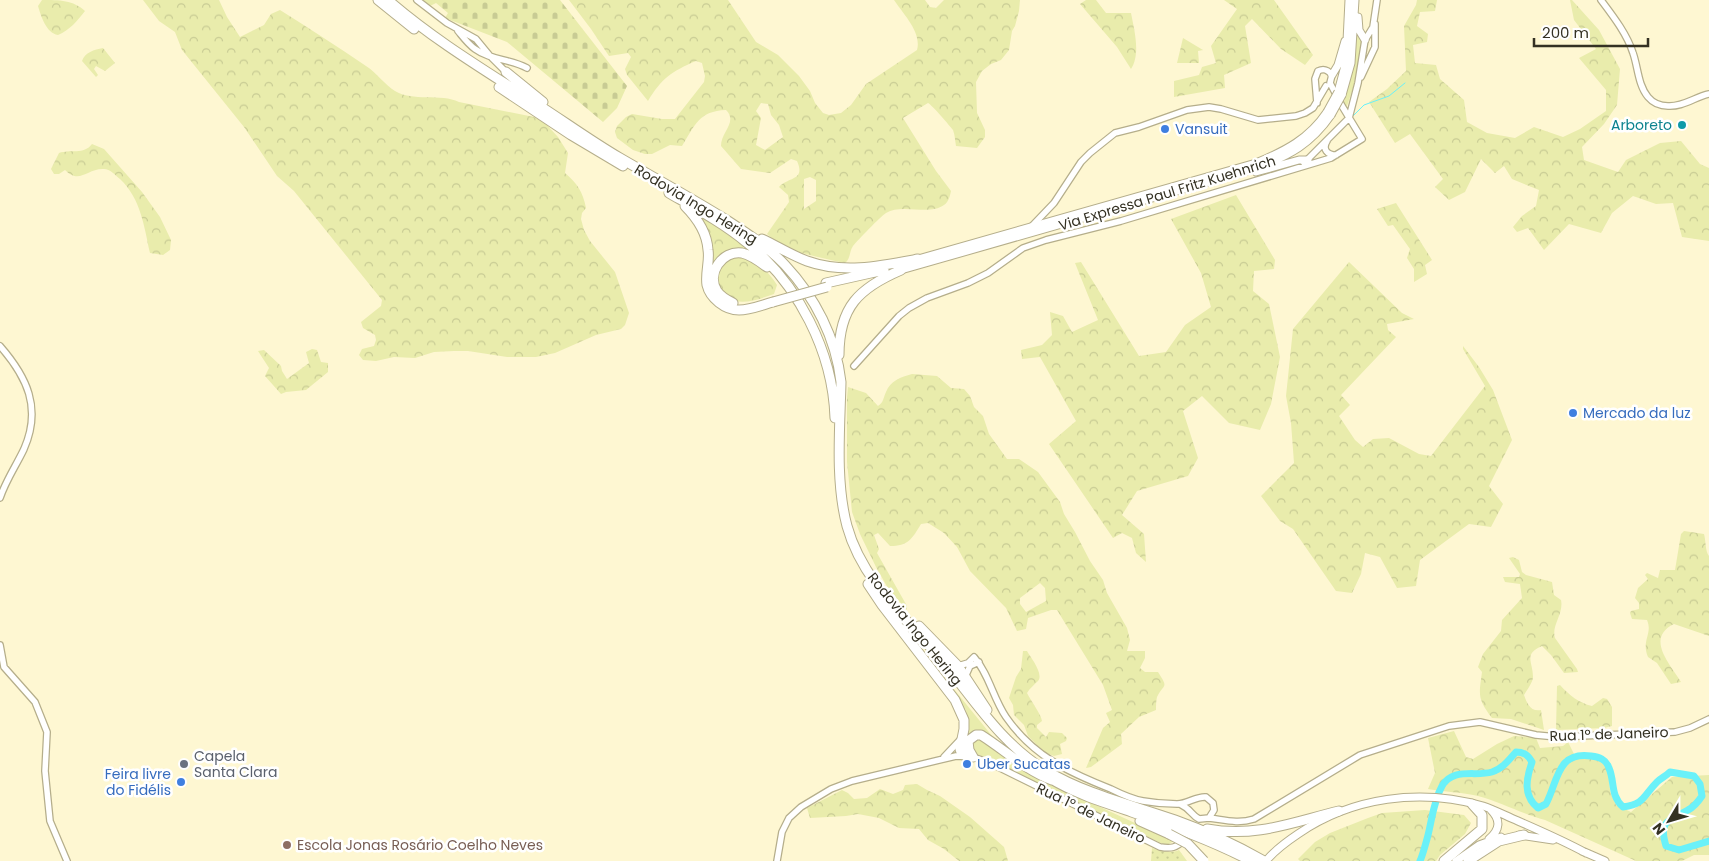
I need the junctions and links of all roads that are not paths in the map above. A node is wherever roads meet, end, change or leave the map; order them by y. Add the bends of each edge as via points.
1 (378, 0) edge
2 (388, 0) edge
3 (417, 0) edge
4 (1349, 0) edge
5 (1357, 0) edge
6 (1377, 0) edge
7 (1601, 0) edge
8 (1374, 17) junction
9 (1373, 27) junction
10 (1348, 28) junction
11 (1359, 30) junction
12 (1365, 40) junction
13 (1372, 54) junction
14 (490, 56) junction
15 (512, 62) junction
16 (527, 68) dead end
17 (506, 72) junction
18 (1332, 75) junction
19 (1316, 83) junction
20 (1358, 83) junction
21 (1328, 85) junction
22 (1340, 93) junction
23 (1709, 94) edge
24 (1317, 103) junction
25 (1352, 104) junction
26 (1342, 108) junction
27 (1329, 114) junction
28 (1349, 118) junction
29 (567, 124) junction
30 (1339, 128) junction
31 (1328, 140) junction
32 (1336, 155) junction
33 (1308, 160) junction
34 (1323, 160) junction
35 (1298, 168) junction
36 (1231, 176) junction
37 (663, 189) junction
38 (1031, 228) junction
39 (743, 231) junction
40 (918, 259) junction
41 (901, 270) junction
42 (827, 285) junction
43 (790, 288) junction
44 (772, 300) junction
45 (0, 346) edge
46 (854, 366) dead end
47 (839, 368) junction
48 (0, 498) edge
49 (868, 584) junction
50 (899, 610) junction
51 (0, 645) edge
52 (979, 662) junction
53 (958, 666) junction
54 (966, 675) junction
55 (1709, 719) edge
56 (995, 726) junction
57 (962, 737) junction
58 (970, 756) junction
59 (942, 759) junction
60 (1052, 780) junction
61 (1063, 786) junction
62 (1194, 801) junction
63 (1180, 804) junction
64 (1472, 804) junction
65 (1488, 808) junction
66 (1214, 810) junction
67 (1339, 811) junction
68 (1195, 815) junction
69 (1209, 818) junction
70 (1176, 820) junction
71 (1231, 822) junction
72 (1193, 824) dead end
73 (1524, 834) junction
74 (1185, 839) dead end
75 (1485, 842) junction
76 (1586, 853) junction
77 (1266, 860) edge
78 (67, 861) edge
79 (777, 861) edge
80 (1204, 861) edge
81 (1251, 861) edge
82 (1444, 861) edge
83 (1456, 861) edge
84 (1468, 861) edge
85 (1605, 861) edge

1 - 37 highway, Rodovia Ingo Hering via 451,56 571,135
2 - 29 highway, Rodovia Ingo Hering via 444,44
3 - 14 street via 455,28 473,48
4 - 10 main road, Via Expressa Paul Fritz Kuehnrich
5 - 11 main road
5 - 22 main road, Via Expressa Paul Fritz Kuehnrich via 1351,63
6 - 8 street
7 - 23 street via 1633,52 1641,84 1656,104 1686,103
8 - 9 street
8 - 13 street via 1376,39
9 - 11 street via 1365,32
9 - 12 street
10 - 18 main road
10 - 22 main road, Via Expressa Paul Fritz Kuehnrich
11 - 12 main road
12 - 13 street
12 - 20 street
13 - 20 street
14 - 15 street
14 - 17 street
15 - 16 street
15 - 17 street via 506,65
17 - 29 highway
18 - 19 street via 1321,70 1316,74
18 - 21 street
19 - 21 street
19 - 24 street
20 - 25 street
21 - 24 street
21 - 26 street
22 - 27 main road, Via Expressa Paul Fritz Kuehnrich, bridge
24 - 38 street via 1305,113 1274,120 1258,120 1209,107 1193,109 1115,133 1081,162 1054,203
25 - 26 street
25 - 28 street
26 - 28 street
26 - 30 street
27 - 36 main road, Via Expressa Paul Fritz Kuehnrich via 1314,137 1289,155
27 - 38 main road, Via Expressa Paul Fritz Kuehnrich via 1299,142 1274,156
28 - 30 street
28 - 32 street via 1362,139
29 - 39 highway, Rodovia Ingo Hering
30 - 31 street
31 - 32 street via 1326,151
31 - 33 street
32 - 34 street
33 - 34 street
33 - 35 street
33 - 36 main road
34 - 35 street
35 - 46 street via 1122,222 1023,248 988,274 909,308
36 - 41 main road, Via Expressa Paul Fritz Kuehnrich
37 - 43 highway, Rodovia Ingo Hering via 747,242
37 - 44 highway via 695,216 702,229 708,250 707,285 715,300 738,310
38 - 40 main road, Via Expressa Paul Fritz Kuehnrich
39 - 40 highway via 808,261 825,265 863,268
39 - 47 highway, Rodovia Ingo Hering via 770,250 800,282 824,322
40 - 42 highway
41 - 42 highway
41 - 47 highway via 871,285 853,302 840,338
42 - 44 highway, bridge
43 - 44 highway via 760,261 743,253 728,256 717,266 715,287 725,300 749,305
43 - 49 highway, Rodovia Ingo Hering via 815,334 830,376 835,408 837,500 852,557
45 - 48 street via 26,383 32,408 25,447
47 - 50 highway, Rodovia Ingo Hering via 841,489 847,526 855,550 866,568 882,593
49 - 57 highway via 955,700 964,720
49 - 60 highway, Rodovia Ingo Hering via 1000,741
50 - 53 highway
50 - 56 highway, Rodovia Ingo Hering
51 - 78 street via 4,667 35,702 47,732 45,771 50,821
52 - 53 street via 974,656 968,663
52 - 54 street via 970,666
52 - 63 street via 1006,717 1038,752 1066,771 1127,796 1142,801
53 - 54 highway
54 - 56 highway
55 - 71 street, Rua 1º de Janeiro via 1674,732 1556,737 1480,722 1448,726 1360,755 1258,816
56 - 70 highway, Rodovia Ingo Hering via 1024,755 1053,774 1099,795
57 - 58 highway via 961,752
57 - 59 street
58 - 59 street
58 - 60 highway via 968,741 978,734 1031,770
58 - 74 street, Rua 1º de Janeiro via 1160,847 1175,847
59 - 79 street via 838,786 801,807 785,824
60 - 61 highway, Rodovia Ingo Hering
61 - 80 highway, bridge via 1104,808 1188,844
61 - 81 highway, Rodovia Ingo Hering via 1203,838
62 - 63 street
62 - 66 street via 1206,797 1213,803
62 - 68 street
63 - 68 street
64 - 65 main road
64 - 67 main road via 1447,799 1392,798
64 - 82 highway via 1482,815 1482,829
65 - 75 main road via 1495,814 1498,826
65 - 76 main road
66 - 69 street
66 - 71 street
67 - 70 highway via 1280,828 1251,832 1213,830
67 - 77 main road via 1309,826
68 - 69 street
68 - 72 street
69 - 71 street, Rua 1º de Janeiro
70 - 77 highway, Rodovia Ingo Hering
73 - 75 main road
73 - 76 main road via 1546,838
73 - 84 highway via 1499,841
75 - 83 main road
76 - 85 main road

